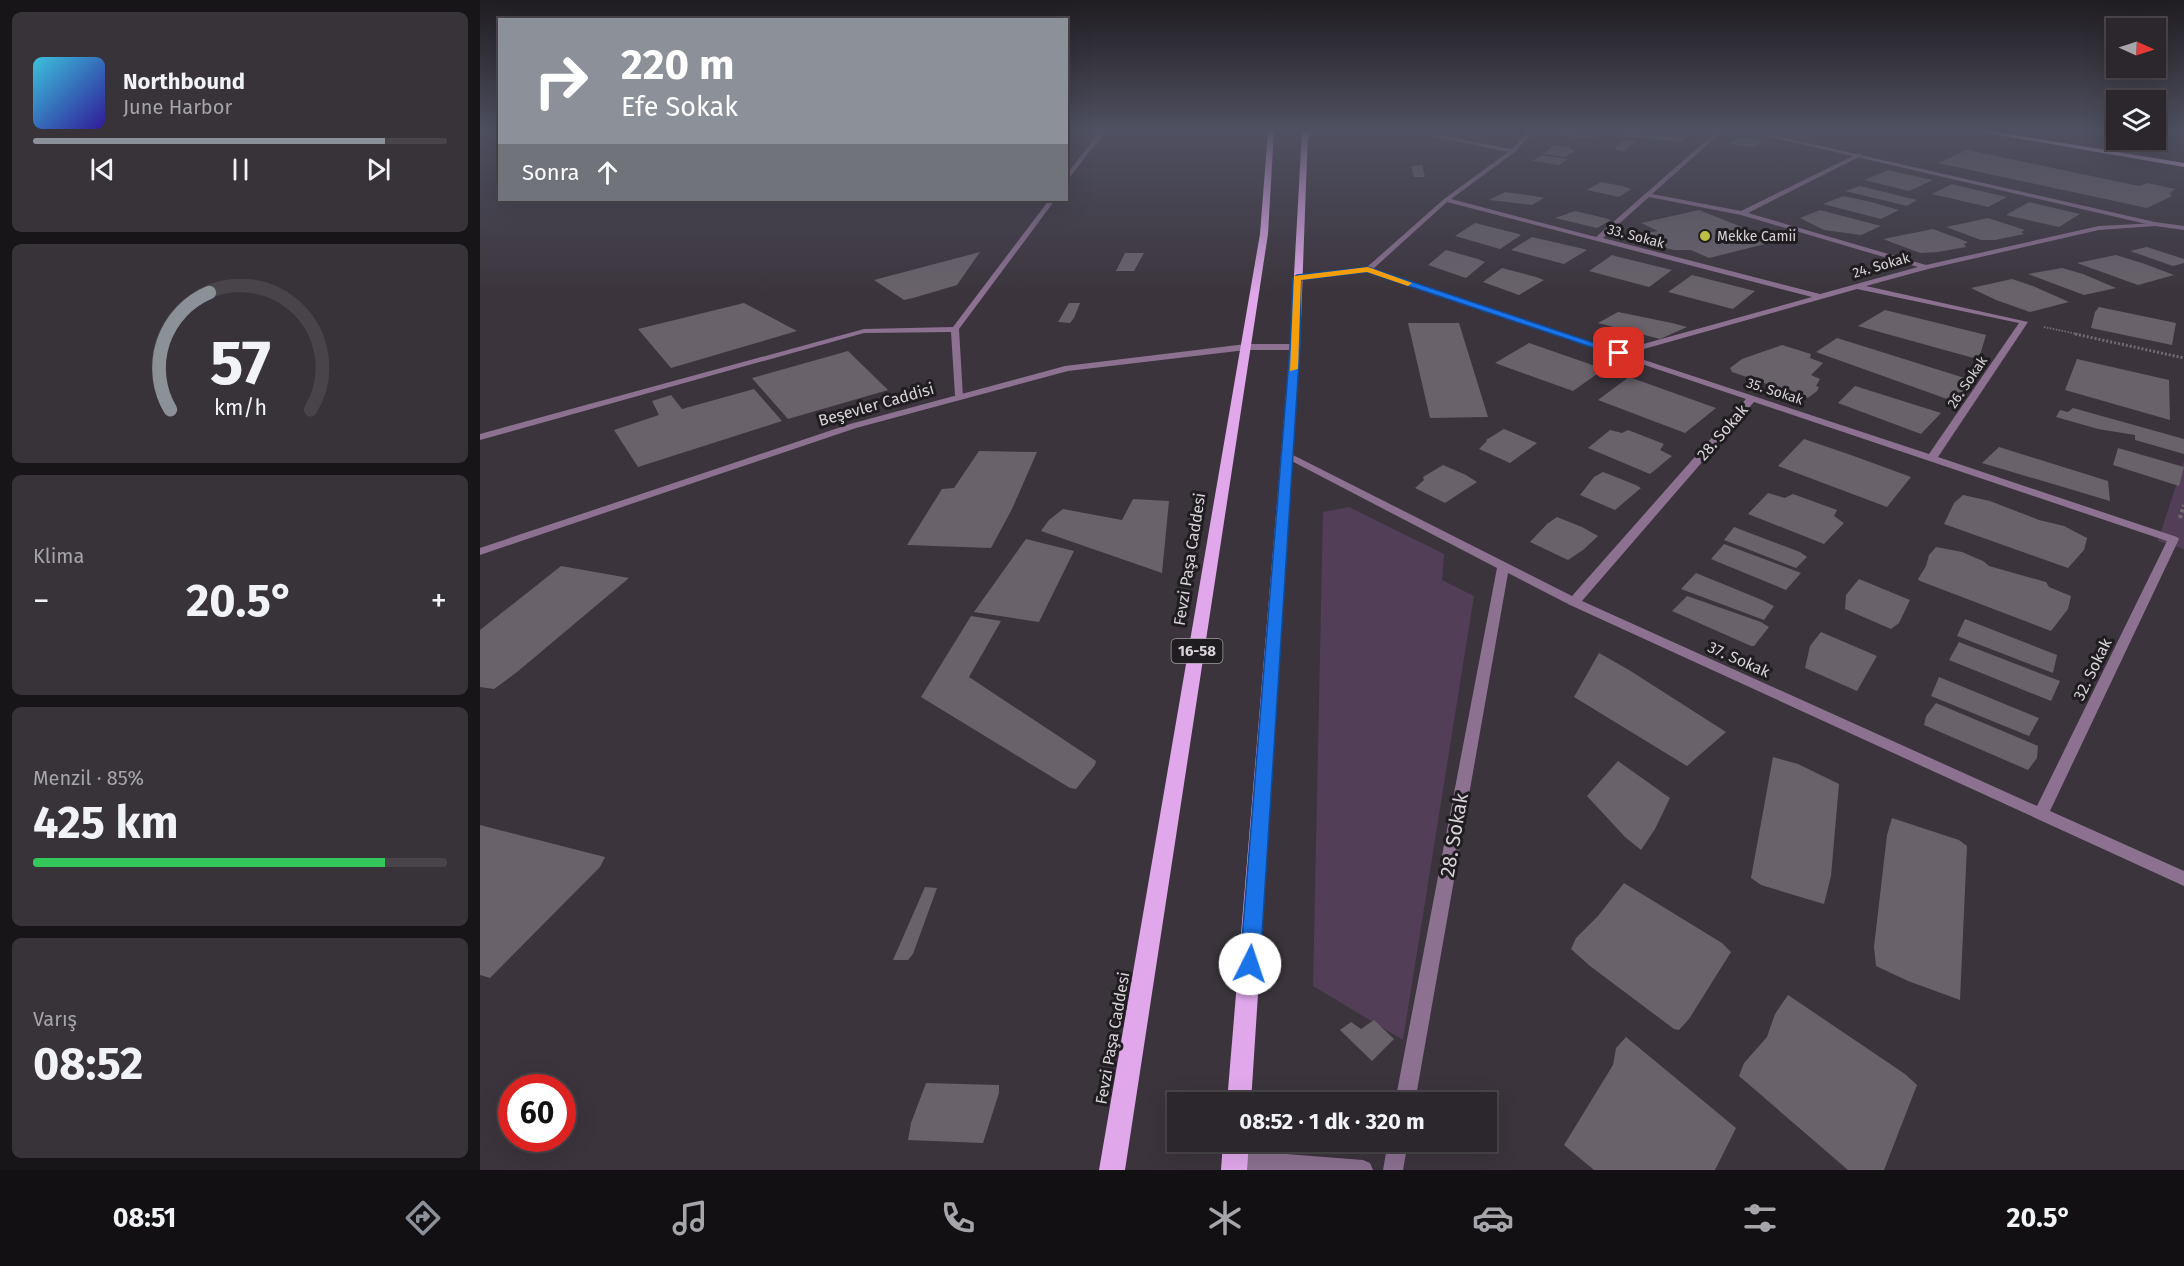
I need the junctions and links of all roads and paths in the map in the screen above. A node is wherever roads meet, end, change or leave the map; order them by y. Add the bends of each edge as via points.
1 (1267, 186) edge
2 (1303, 186) edge
3 (1466, 186) edge
4 (1658, 186) edge
5 (1797, 186) edge
6 (1990, 186) edge
7 (1647, 195) junction
8 (1446, 200) junction
9 (1051, 201) edge
10 (1742, 213) junction
11 (2155, 224) junction
12 (2184, 228) edge
13 (1599, 238) junction
14 (1926, 267) junction
15 (1368, 270) junction
16 (1297, 278) junction
17 (1856, 286) junction
18 (1820, 296) junction
19 (2024, 322) junction
20 (955, 329) junction
21 (1246, 347) junction
22 (1295, 347) junction
23 (1619, 353) junction
24 (2184, 358) edge
25 (960, 395) junction
26 (1752, 398) junction
27 (480, 436) edge
28 (1287, 456) junction
29 (1932, 458) junction
30 (2173, 539) joint
31 (480, 552) edge
32 (1503, 568) junction
33 (1574, 602) junction
34 (2041, 814) junction
35 (2184, 879) edge
36 (1240, 1092) edge
37 (1407, 1092) edge
38 (1396, 1152) edge
39 (1235, 1157) edge
40 (1112, 1170) edge
41 (1363, 1170) edge
42 (1393, 1170) edge

1 - 21 main road, Fevzi Paşa Caddesi / 16-58 via 1264,234
2 - 16 main road
3 - 8 street
4 - 7 street
5 - 10 street
6 - 11 street
7 - 10 street
7 - 13 street
8 - 13 street, 33. Sokak
8 - 15 street
9 - 20 street
10 - 14 street
11 - 12 street
11 - 14 street, 24. Sokak via 2099,228
13 - 18 street, 33. Sokak
14 - 17 street, 24. Sokak
15 - 16 street
15 - 23 street, 35. Sokak
16 - 22 main road
17 - 18 street, 24. Sokak
17 - 19 street
18 - 23 street, 24. Sokak
19 - 24 path
19 - 29 street, 26. Sokak
20 - 25 street
20 - 27 street via 864,331
21 - 22 street, Beşevler Caddisi
21 - 25 street, Beşevler Caddisi via 1068,368
21 - 40 main road, Fevzi Paşa Caddesi / 16-58
22 - 28 main road
23 - 26 street, 35. Sokak
25 - 31 street, Beşevler Caddisi via 717,470
26 - 29 street, 35. Sokak
26 - 33 street, 28. Sokak
28 - 32 street, 37. Sokak
28 - 36 main road
29 - 30 street, 35. Sokak
30 - 34 street, 32. Sokak
32 - 33 street, 37. Sokak
32 - 37 street, 28. Sokak
33 - 34 street, 37. Sokak
34 - 35 street, 37. Sokak
38 - 42 street
39 - 41 street

